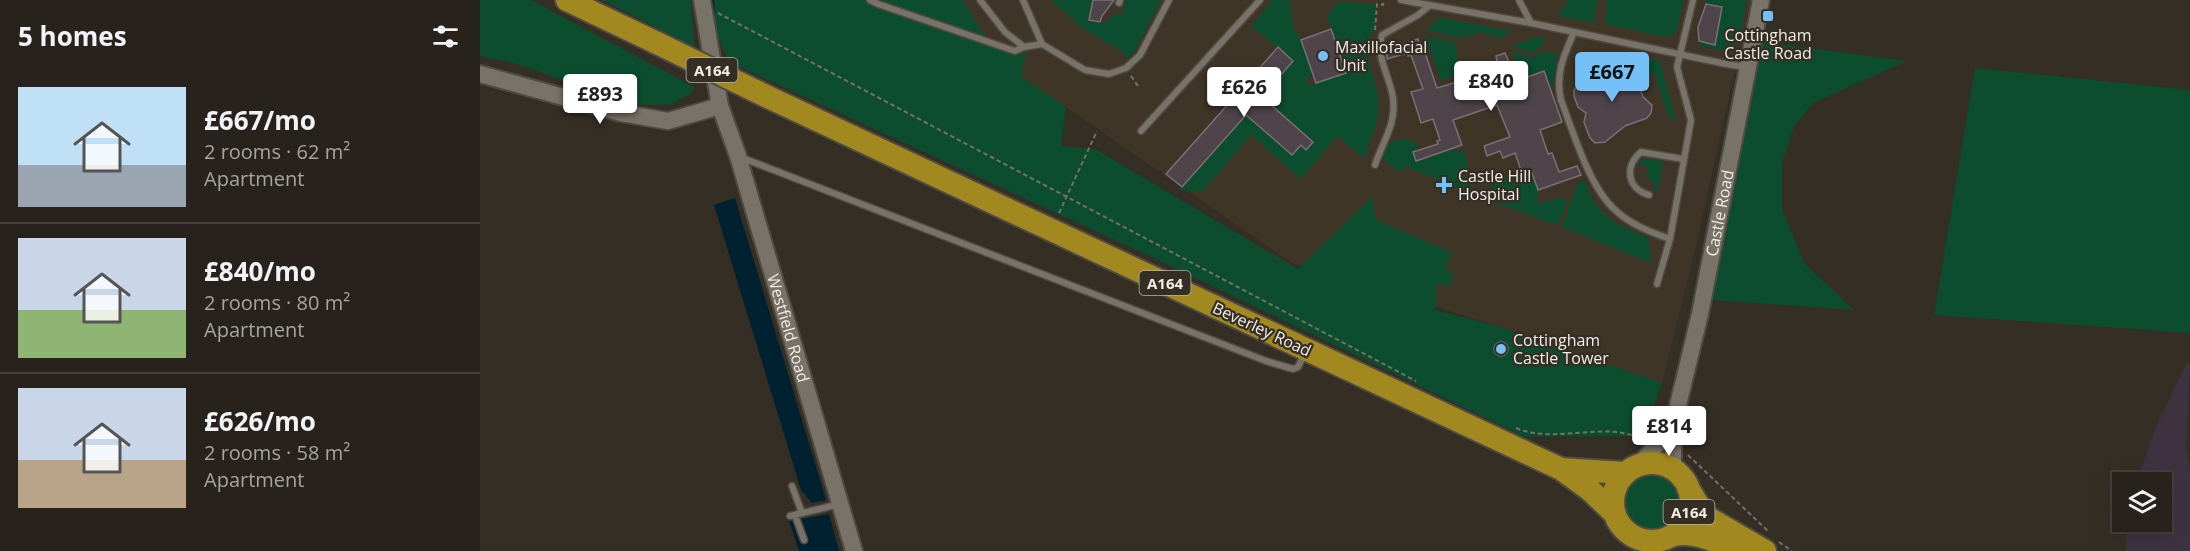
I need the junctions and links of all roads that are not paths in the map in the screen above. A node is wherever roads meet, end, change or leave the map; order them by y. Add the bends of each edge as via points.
1 (567, 0) edge
2 (870, 0) edge
3 (980, 0) edge
4 (1023, 0) edge
5 (1169, 0) edge
6 (1260, 0) edge
7 (1401, 0) edge
8 (1519, 0) edge
9 (1694, 0) edge
10 (1761, 0) edge
11 (703, 2) edge
12 (1429, 6) junction
13 (1531, 23) junction
14 (1574, 32) junction
15 (1042, 44) junction
16 (1024, 47) junction
17 (1681, 54) junction
18 (1748, 67) junction
19 (480, 74) edge
20 (720, 106) junction
21 (1141, 132) dead end
22 (738, 156) junction
23 (1683, 159) junction
24 (1375, 165) dead end
25 (1649, 195) dead end
26 (1670, 239) junction
27 (1657, 284) dead end
28 (1307, 350) junction
29 (1673, 426) junction
30 (1680, 462) junction
31 (1561, 469) junction
32 (1632, 469) junction
33 (792, 486) dead end
34 (1688, 487) junction
35 (841, 504) junction
36 (1614, 513) junction
37 (796, 514) junction
38 (1671, 536) junction
39 (804, 540) dead end
40 (854, 551) edge
41 (1735, 551) edge
42 (1765, 551) edge

1 - 28 highway, Beverley Road / A164, bridge
2 - 16 lane via 1015,51
3 - 16 lane via 1005,32
4 - 15 lane
5 - 15 lane via 1140,55 1126,68 1109,74 1085,70
6 - 21 lane
7 - 12 lane
8 - 13 lane
9 - 17 lane
10 - 18 street, Castle Road
11 - 20 street, Westfield Road
12 - 13 lane
12 - 24 lane via 1382,35 1378,47 1394,100 1390,131
13 - 14 lane
14 - 17 lane
14 - 26 lane via 1561,63 1558,87 1595,187 1624,217
15 - 16 lane
17 - 18 lane
17 - 23 lane via 1677,67 1691,120
18 - 29 street, Castle Road via 1700,314
19 - 20 street via 621,113 668,121
20 - 22 street, Westfield Road
22 - 28 lane via 1277,364 1296,369
22 - 35 street, Westfield Road
23 - 25 lane via 1641,152 1635,157 1629,174 1631,182
23 - 26 lane
26 - 27 lane
28 - 31 highway, Beverley Road / A164
29 - 30 street, Castle Road
29 - 32 street, Castle Road
30 - 32 highway, A164 via 1651,463
30 - 34 highway, A164
31 - 32 highway, Beverley Road / A164
31 - 36 highway, Beverley Road / A164
32 - 36 highway via 1614,491
33 - 37 lane
34 - 38 highway, A164 via 1686,519
34 - 42 highway, A164 via 1705,516
35 - 37 lane
35 - 40 street, Westfield Road
36 - 38 highway, A164 via 1627,532 1637,538 1660,540
37 - 39 lane
38 - 41 highway, A164 via 1697,536

